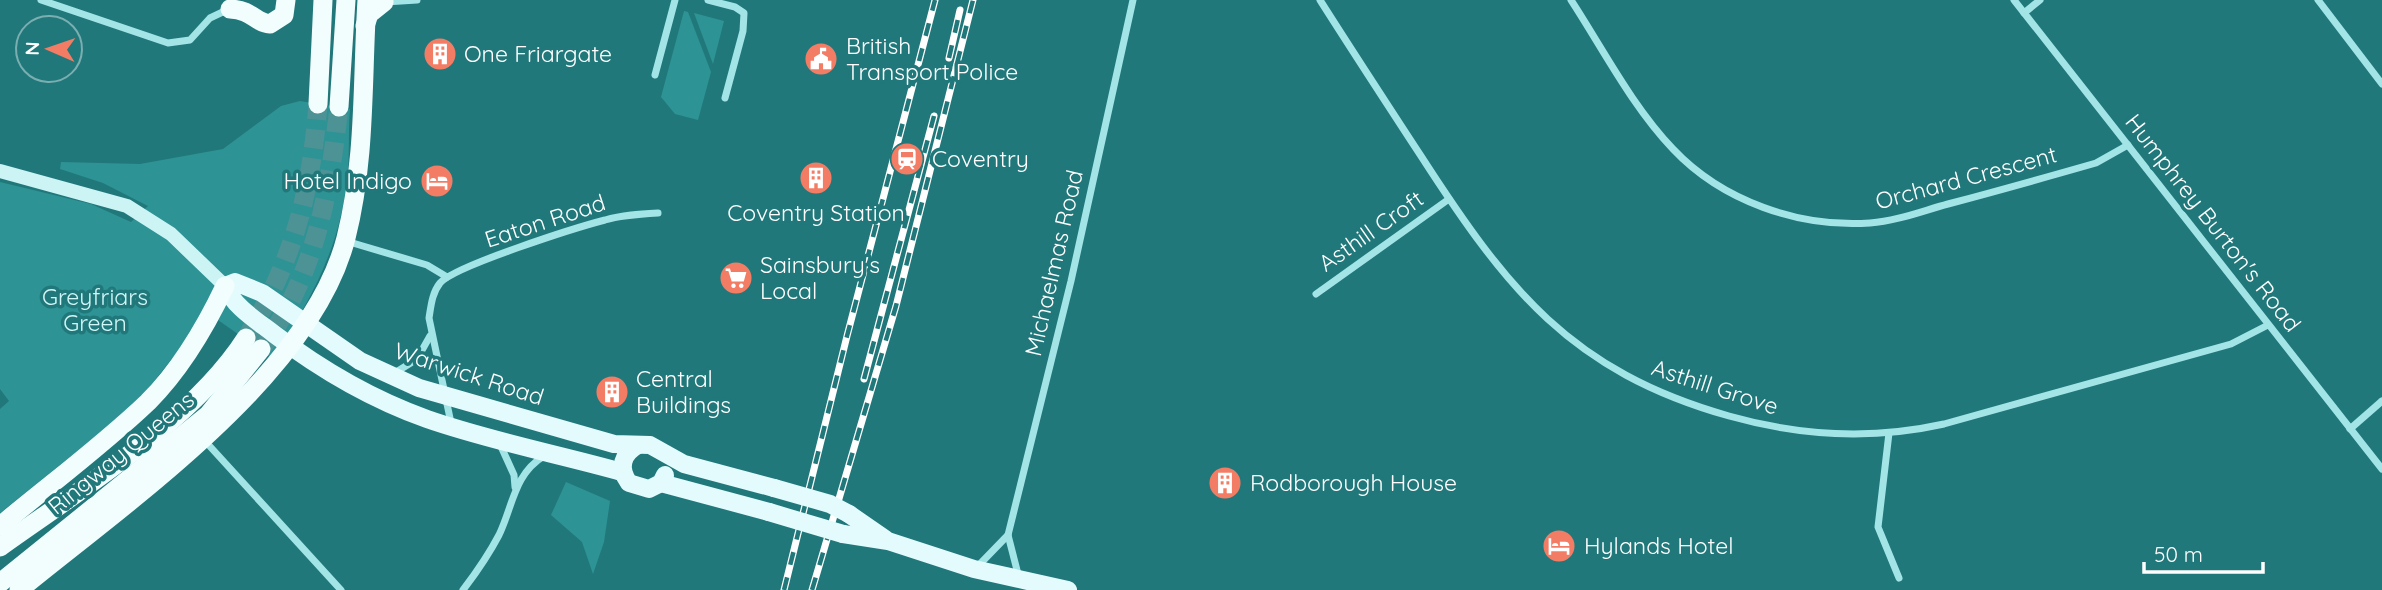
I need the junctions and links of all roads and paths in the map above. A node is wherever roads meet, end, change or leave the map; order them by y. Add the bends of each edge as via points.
1 (41, 0) edge
2 (286, 0) edge
3 (323, 0) edge
4 (346, 0) edge
5 (417, 0) edge
6 (675, 0) edge
7 (708, 0) edge
8 (1133, 0) edge
9 (1320, 0) edge
10 (1571, 0) edge
11 (2014, 0) edge
12 (2040, 0) edge
13 (2318, 0) edge
14 (377, 1) edge
15 (230, 9) joint
16 (2024, 13) junction
17 (654, 75) dead end
18 (2382, 84) edge
19 (726, 98) dead end
20 (318, 104) tunnel mouth
21 (339, 107) tunnel mouth
22 (2128, 145) junction
23 (0, 171) edge
24 (1449, 199) junction
25 (658, 213) dead end
26 (346, 241) junction
27 (447, 277) junction
28 (225, 286) junction
29 (1316, 294) dead end
30 (2268, 325) junction
31 (306, 326) junction
32 (430, 335) junction
33 (291, 347) junction
34 (389, 376) junction
35 (444, 395) junction
36 (2382, 401) edge
37 (452, 427) junction
38 (2350, 429) junction
39 (1889, 433) junction
40 (202, 438) junction
41 (498, 439) junction
42 (638, 446) junction
43 (550, 452) junction
44 (664, 455) junction
45 (2382, 470) edge
46 (622, 472) junction
47 (661, 483) junction
48 (515, 491) junction
49 (0, 526) edge
50 (1008, 534) junction
51 (888, 541) junction
52 (0, 547) edge
53 (974, 569) junction
54 (1899, 578) dead end
55 (1019, 579) junction
56 (0, 583) edge
57 (19, 590) edge
58 (341, 590) edge
59 (463, 590) edge
60 (1068, 590) edge

1 - 15 street via 168,43 190,40 210,18
2 - 15 highway via 284,15 270,24 261,23 244,9
3 - 20 highway
4 - 21 highway
5 - 14 street
6 - 17 street
7 - 19 street via 744,13
8 - 50 street, Michaelmas Road via 1071,281
9 - 24 street, Asthill Grove
10 - 22 street, Orchard Crescent via 1672,148 1713,183 1744,200 1792,216 1846,224 1892,220 2096,163
11 - 16 street, Humphrey Burton's Road
12 - 16 street
13 - 18 street
14 - 26 highway via 365,27 360,164
16 - 22 street, Humphrey Burton's Road
22 - 30 street, Humphrey Burton's Road
23 - 28 main road, Warwick Road via 127,206 171,234
24 - 29 street, Asthill Croft
24 - 39 street, Asthill Grove via 1528,302 1571,340 1627,377 1678,400 1770,427 1828,434
25 - 27 street, Eaton Road via 605,220
26 - 27 street via 427,265
26 - 31 highway
27 - 32 street via 431,303
28 - 31 main road, Warwick Road via 235,282 262,293
28 - 33 main road, Warwick Road via 241,309
28 - 49 highway via 176,368 149,401
30 - 38 street, Humphrey Burton's Road
30 - 39 street, Asthill Grove via 2231,344 1944,424
31 - 33 highway
31 - 34 main road, Warwick Road
32 - 34 street via 417,359
32 - 35 street
33 - 37 main road, Warwick Road via 363,392
33 - 40 highway
34 - 35 main road, Warwick Road
35 - 37 street
35 - 42 main road, Warwick Road
36 - 38 street
37 - 41 main road, Warwick Road
38 - 45 street, Humphrey Burton's Road
39 - 54 street via 1878,527
40 - 57 highway
40 - 58 street
41 - 43 main road, Warwick Road
41 - 48 street via 514,475
42 - 44 main road, Warwick Road via 654,447
42 - 46 main road via 624,459
43 - 46 main road, Warwick Road
43 - 48 street via 528,468
44 - 47 main road via 667,472
44 - 51 main road, Warwick Road, bridge via 830,505
46 - 47 main road, Warwick Road via 637,488
47 - 51 main road, Warwick Road, bridge via 843,534
48 - 59 street via 498,535
50 - 53 street, Michaelmas Road
50 - 55 street, Michaelmas Road
51 - 53 main road, Warwick Road
52 - 56 highway, Ringway Queens via 177,414 253,344 208,415
53 - 55 main road, Warwick Road
55 - 60 main road, Warwick Road

